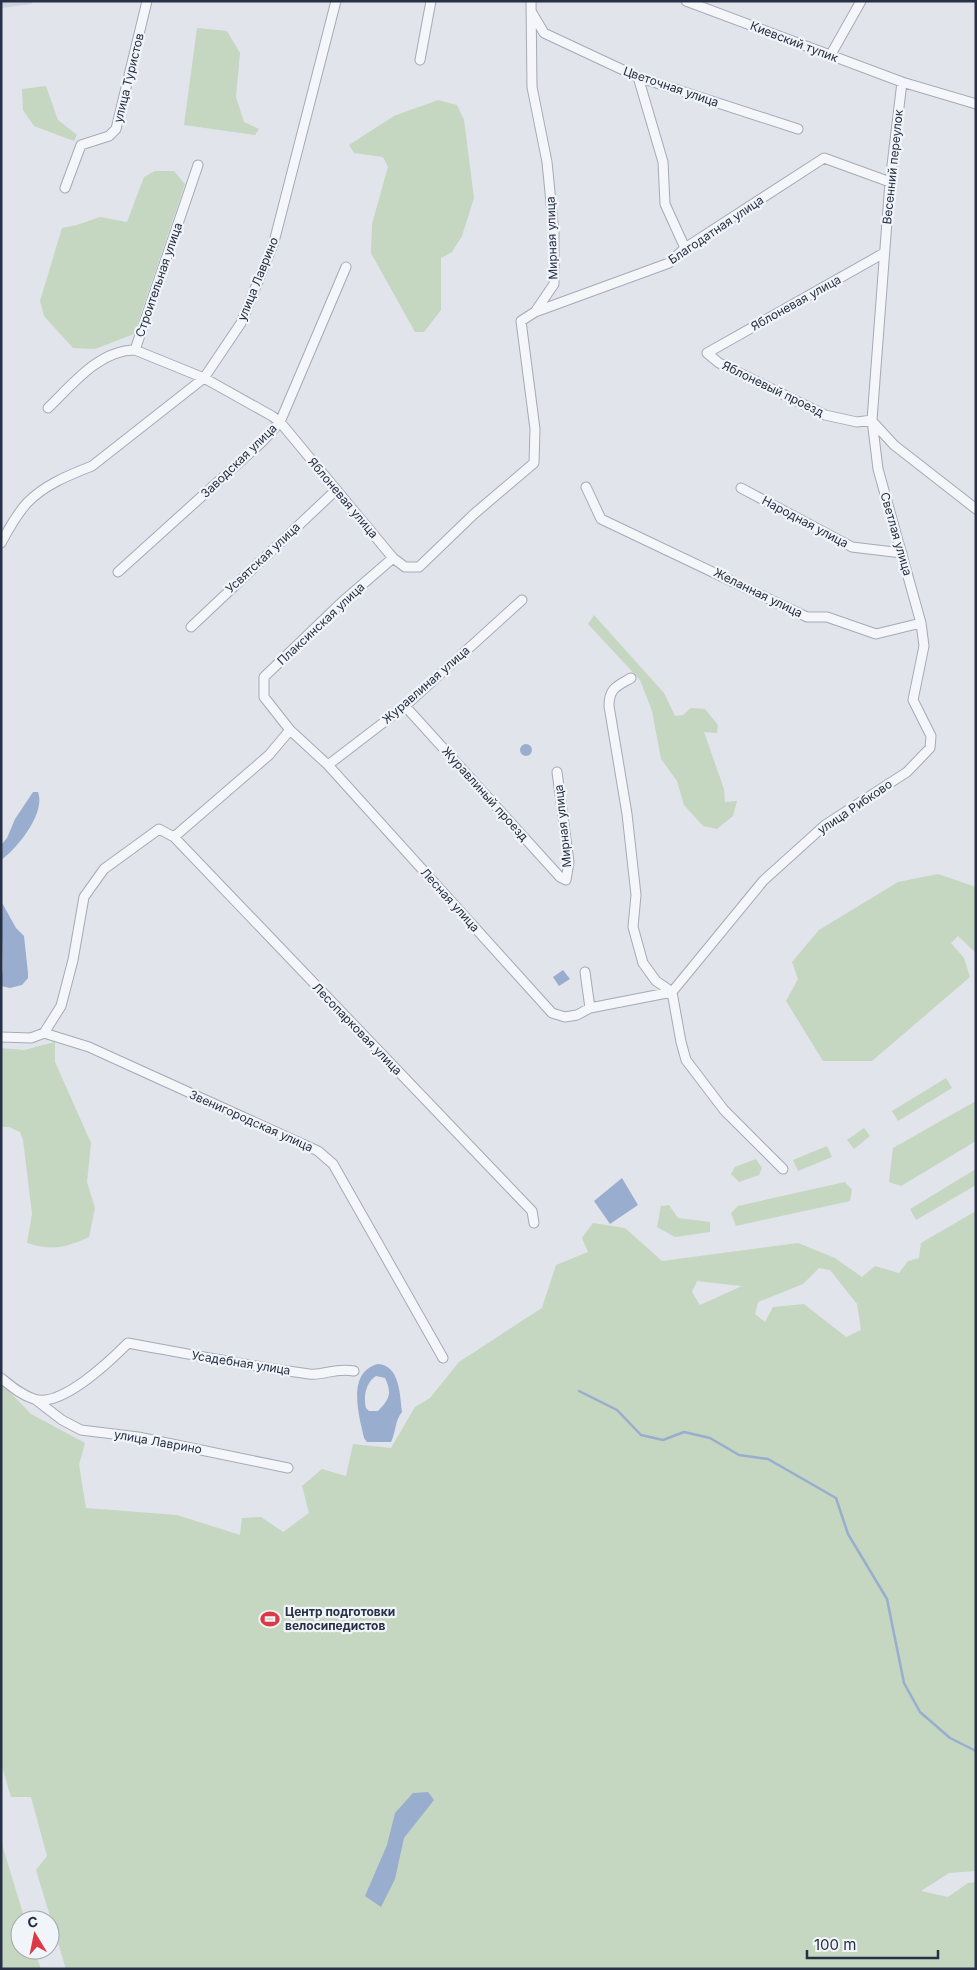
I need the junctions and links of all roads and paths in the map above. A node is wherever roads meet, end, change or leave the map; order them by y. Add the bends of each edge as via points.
1 (147, 1) edge
2 (336, 1) edge
3 (431, 1) edge
4 (686, 1) edge
5 (861, 1) edge
6 (531, 6) edge
7 (830, 56) junction
8 (420, 60) dead end
9 (638, 78) junction
10 (905, 82) junction
11 (976, 104) edge
12 (798, 129) dead end
13 (198, 165) dead end
14 (890, 182) junction
15 (65, 188) dead end
16 (685, 248) junction
17 (884, 253) junction
18 (346, 267) dead end
19 (535, 312) junction
20 (135, 350) junction
21 (707, 352) joint
22 (204, 378) junction
23 (48, 408) dead end
24 (872, 420) junction
25 (280, 422) junction
26 (534, 463) joint
27 (586, 487) dead end
28 (740, 488) dead end
29 (336, 490) junction
30 (976, 509) edge
31 (1, 543) edge
32 (902, 553) junction
33 (393, 558) junction
34 (118, 572) dead end
35 (522, 600) dead end
36 (921, 623) junction
37 (190, 627) dead end
38 (924, 646) joint
39 (631, 678) dead end
40 (264, 697) joint
41 (405, 706) junction
42 (290, 730) junction
43 (328, 765) junction
44 (557, 772) dead end
45 (174, 838) junction
46 (566, 880) joint
47 (585, 972) dead end
48 (672, 992) junction
49 (590, 1008) junction
50 (44, 1032) junction
51 (1, 1037) edge
52 (783, 1169) dead end
53 (534, 1223) dead end
54 (443, 1358) dead end
55 (354, 1370) dead end
56 (1, 1378) edge
57 (36, 1400) junction
58 (288, 1468) dead end

1 - 15 street, улица Туристов via 116,129 109,136 81,145
2 - 22 street, улица Лаврино via 274,242 242,323
3 - 8 street
4 - 7 street, Киевский тупик
5 - 7 street
6 - 9 street, Цветочная улица via 544,33
6 - 19 street, Мирная улица via 532,86 547,162 554,241 554,284
7 - 10 street, Киевский тупик
9 - 12 street, Цветочная улица
9 - 16 street via 663,162 665,204
10 - 11 street, Киевский тупик
10 - 14 street, Весенний переулок
13 - 20 street, Строительная улица
14 - 16 street, Благодатная улица via 824,158
14 - 17 street, Весенний переулок
16 - 19 street, Благодатная улица via 670,263
17 - 21 street, Яблоневая улица
17 - 24 street, Весенний переулок
18 - 25 street, Заводская улица
19 - 26 street, Мирная улица via 521,321 535,429
20 - 22 street, Яблоневая улица
20 - 23 street, Строительная улица via 121,350 96,362
21 - 24 street, Яблоневый проезд via 719,363 825,415 857,422
22 - 25 street, Яблоневая улица
22 - 31 street, улица Лаврино via 92,466 70,474 36,495 25,505
24 - 30 street via 894,445
24 - 32 street, Светлая улица via 878,469
25 - 29 street, Яблоневая улица
25 - 34 street, Заводская улица
26 - 33 street, Яблоневая улица via 474,514 420,567 405,567
27 - 36 street, Желанная улица via 601,519 807,617 827,617 876,634
28 - 32 street, Народная улица via 852,547
29 - 33 street, Яблоневая улица
29 - 37 street, Усвятская улица
32 - 36 street, Светлая улица
33 - 40 street, Плаксинская улица via 264,677
35 - 41 street, Журавлиная улица
36 - 38 street, Светлая улица
38 - 48 street, улица Рибково via 914,700 931,736 930,748 907,772 825,825 763,881
39 - 48 street via 614,688 609,695 608,706 627,814 636,895 633,927 643,963 656,981
40 - 42 street, Лесная улица
41 - 43 street, Журавлиная улица
41 - 46 street, Журавлиный проезд
42 - 43 street, Лесная улица
42 - 45 street via 269,755
43 - 49 street, Лесная улица via 552,1013 565,1017
44 - 46 street, Мирная улица via 569,862
45 - 50 street via 160,829 104,869 84,896 61,1006
45 - 53 street, Лесопарковая улица via 532,1212
47 - 49 street
48 - 49 street, Лесная улица
48 - 52 street via 686,1060 724,1110
50 - 51 street via 31,1038
50 - 54 street, Звенигородская улица via 89,1047 318,1151 333,1164
55 - 57 street, Усадебная улица via 342,1368 313,1374 128,1343 76,1388 54,1398
56 - 57 street, улица Лаврино via 18,1392
57 - 58 street, улица Лаврино via 81,1430 138,1437

